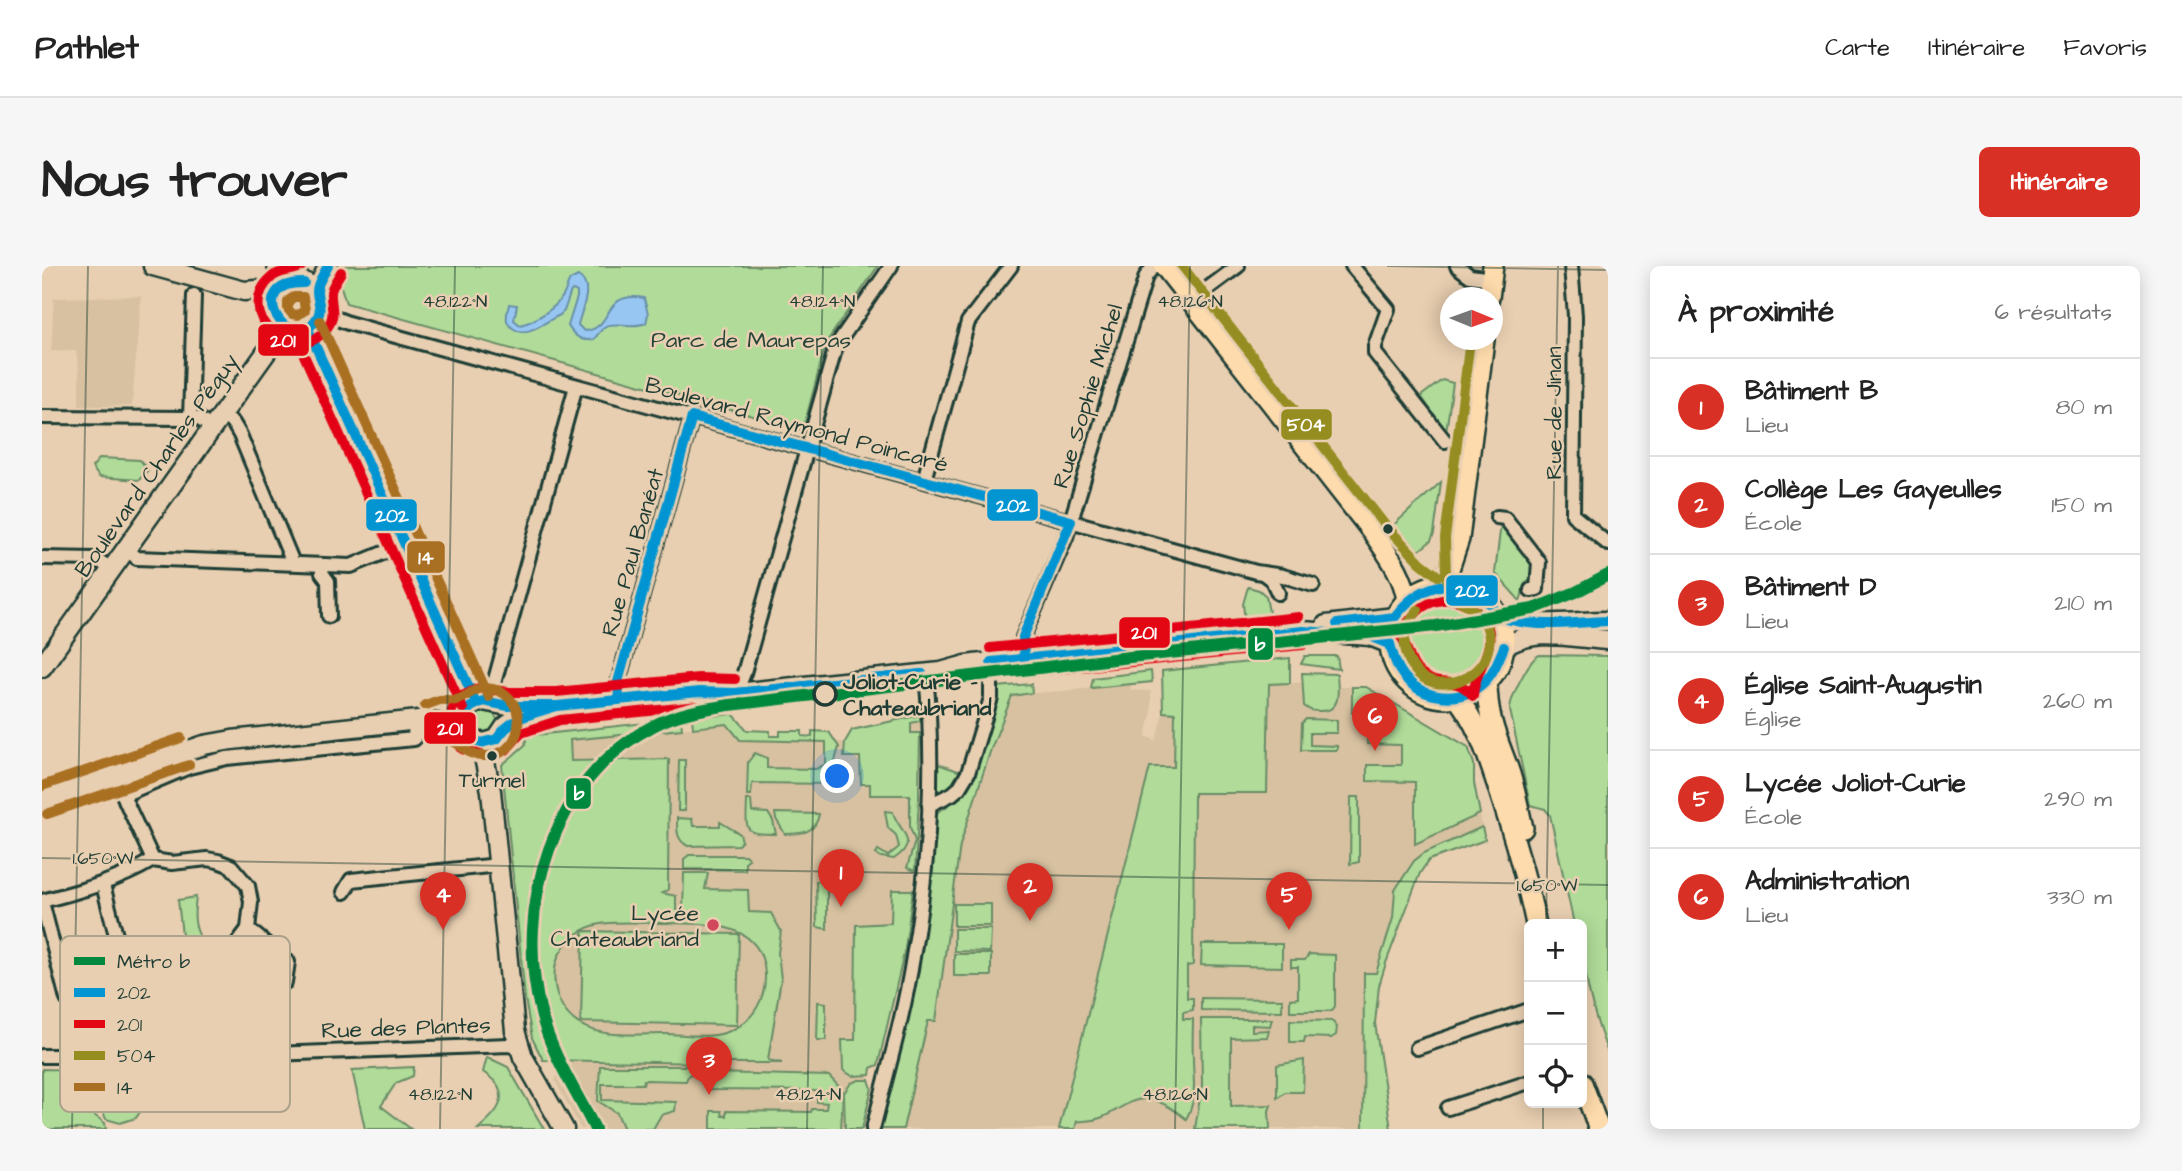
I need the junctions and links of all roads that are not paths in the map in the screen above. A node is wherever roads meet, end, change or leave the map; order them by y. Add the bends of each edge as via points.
1 (153, 266) edge
2 (277, 266) edge
3 (283, 266) edge
4 (323, 266) edge
5 (328, 266) edge
6 (891, 266) edge
7 (1011, 266) edge
8 (1154, 266) edge
9 (1164, 266) edge
10 (1238, 266) edge
11 (1352, 266) edge
12 (1457, 266) edge
13 (1571, 266) edge
14 (1491, 281) edge
15 (291, 291) junction
16 (194, 295) dead end
17 (1192, 300) junction
18 (320, 312) junction
19 (285, 326) junction
20 (307, 327) junction
21 (1483, 350) edge
22 (576, 386) junction
23 (42, 416) edge
24 (692, 417) junction
25 (190, 418) junction
26 (217, 421) junction
27 (1445, 441) dead end
28 (807, 448) junction
29 (925, 480) junction
30 (1497, 517) dead end
31 (1071, 521) junction
32 (1374, 534) junction
33 (1459, 538) junction
34 (405, 544) junction
35 (1608, 544) edge
36 (126, 549) junction
37 (42, 558) edge
38 (293, 563) junction
39 (322, 565) junction
40 (112, 569) junction
41 (1264, 574) junction
42 (1313, 585) dead end
43 (1437, 586) junction
44 (1464, 587) junction
45 (1531, 590) dead end
46 (1279, 593) dead end
47 (1407, 601) junction
48 (329, 616) dead end
49 (1395, 617) junction
50 (1498, 617) junction
51 (1608, 621) edge
52 (1303, 631) junction
53 (1608, 640) edge
54 (1390, 644) junction
55 (1504, 647) junction
56 (1024, 659) junction
57 (991, 662) junction
58 (42, 667) edge
59 (926, 674) junction
60 (1487, 681) junction
61 (736, 693) junction
62 (1456, 697) junction
63 (619, 699) junction
64 (482, 706) junction
65 (556, 706) junction
66 (421, 719) junction
67 (505, 727) junction
68 (480, 739) junction
69 (116, 775) junction
70 (123, 795) junction
71 (42, 801) edge
72 (929, 804) junction
73 (153, 860) junction
74 (499, 865) junction
75 (103, 885) junction
76 (1529, 891) junction
77 (344, 892) dead end
78 (42, 902) edge
79 (1535, 919) edge
80 (248, 929) junction
81 (116, 936) edge
82 (243, 936) edge
83 (256, 936) edge
84 (60, 972) edge
85 (1524, 1012) edge
86 (519, 1048) junction
87 (1417, 1048) dead end
88 (290, 1052) edge
89 (42, 1056) edge
90 (60, 1056) edge
91 (1524, 1084) edge
92 (1587, 1097) edge
93 (1448, 1108) dead end
94 (564, 1129) edge
95 (873, 1129) edge
96 (1599, 1129) edge

1 - 15 street via 244,291
2 - 15 street
3 - 15 street
4 - 15 street
5 - 15 street
6 - 28 street via 836,346
7 - 29 street via 968,322
8 - 31 street, Rue Sophie Michel via 1146,276
9 - 17 main road
10 - 17 street
11 - 27 street via 1388,309 1375,353
12 - 14 street via 1470,276
13 - 35 street, Rue de Jinan via 1575,316 1573,515
15 - 18 street via 320,302
15 - 19 street via 277,319
16 - 25 street
17 - 32 main road
18 - 20 street
18 - 22 street, Boulevard Raymond Poincaré
19 - 20 street
19 - 26 street, Boulevard Charles Péguy
20 - 34 street
21 - 33 main road
22 - 24 street, Boulevard Raymond Poincaré
22 - 64 street via 492,687
23 - 25 street
24 - 28 street, Boulevard Raymond Poincaré
24 - 63 street, Rue Paul Banéat via 618,682
25 - 26 street
26 - 36 street, Boulevard Charles Péguy
26 - 38 street via 233,423 240,435
28 - 29 street, Boulevard Raymond Poincaré
28 - 61 street
29 - 31 street, Boulevard Raymond Poincaré
30 - 45 street via 1505,518 1539,562 1537,589
31 - 41 street, Boulevard Raymond Poincaré
31 - 56 street, Rue Sophie Michel via 1023,637
32 - 43 main road via 1412,574
32 - 47 main road via 1398,570
33 - 43 main road
33 - 44 main road
34 - 39 street via 351,566
34 - 64 street
36 - 38 street via 137,558
36 - 40 street, Boulevard Charles Péguy
37 - 40 street via 96,559
38 - 39 street
39 - 48 street via 328,581
40 - 58 street, Boulevard Charles Péguy
41 - 42 street, Boulevard Raymond Poincaré
41 - 46 street
43 - 44 main road
43 - 47 main road
44 - 50 main road via 1488,601
47 - 49 main road
49 - 52 street
49 - 54 main road
50 - 51 street via 1544,624
50 - 55 main road
52 - 54 street via 1370,636
52 - 56 street
53 - 55 street via 1531,635
54 - 62 main road via 1395,665 1407,682 1425,694
55 - 60 main road
56 - 57 street
57 - 59 street
57 - 72 street via 991,698 968,773 952,794
59 - 61 street
59 - 72 street
60 - 62 main road
60 - 76 main road via 1493,733 1508,768 1523,827
61 - 63 street
62 - 76 main road via 1471,716
63 - 65 street
64 - 65 street
64 - 66 street
64 - 67 street via 504,716
64 - 68 street via 464,722
65 - 67 street via 520,717
66 - 68 street
66 - 69 street via 232,740
66 - 70 street via 414,738 227,758 189,767
67 - 68 street via 502,734
68 - 74 street via 493,775
69 - 70 street
69 - 71 street
70 - 73 street
72 - 95 street via 913,960
73 - 75 street
73 - 80 street via 207,859 231,866 248,886
74 - 77 street via 351,880
74 - 86 street
75 - 78 street
75 - 81 street
76 - 79 main road
78 - 84 street
80 - 82 street
80 - 83 street
85 - 87 street
86 - 88 street, Rue des Plantes
86 - 94 street
89 - 90 street, Rue des Plantes
91 - 93 street
92 - 96 main road

